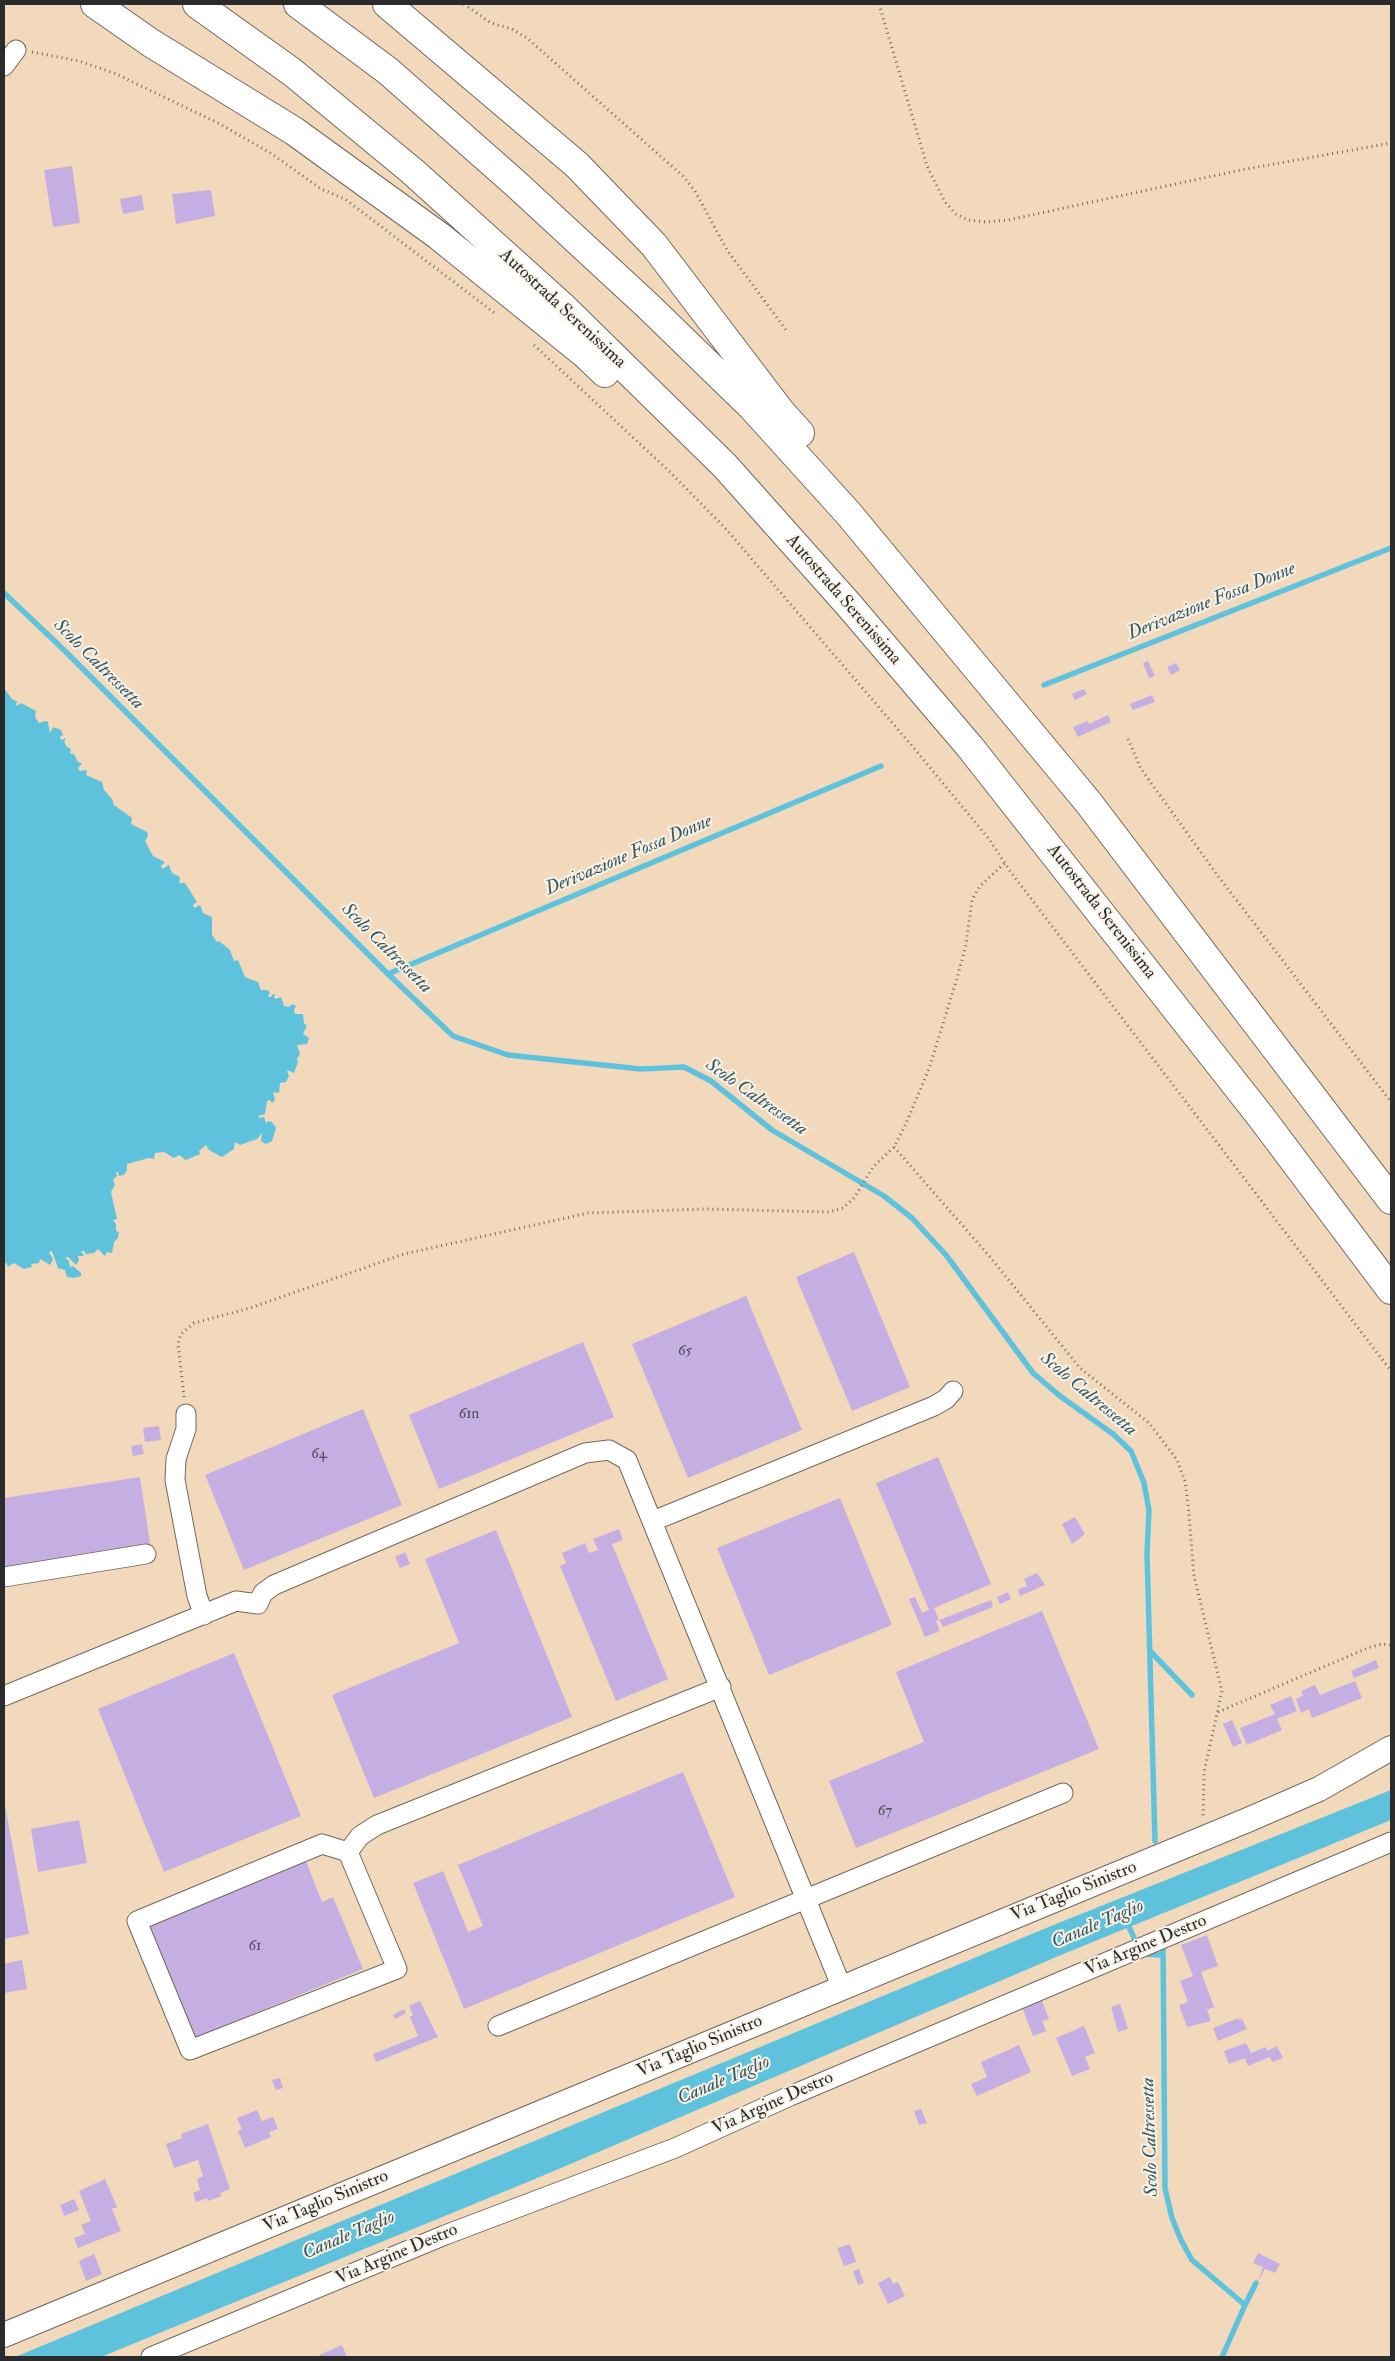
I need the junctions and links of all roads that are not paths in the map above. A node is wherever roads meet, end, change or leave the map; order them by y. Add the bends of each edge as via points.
1 (95, 4) edge
2 (197, 4) edge
3 (298, 4) edge
4 (387, 4) edge
5 (16, 50) road end
6 (4, 66) edge
7 (848, 604) junction
8 (1088, 802) junction
9 (1391, 1200) edge
10 (1391, 1290) edge
11 (953, 1391) dead end
12 (186, 1414) road end
13 (653, 1521) junction
14 (146, 1554) dead end
15 (4, 1577) edge
16 (204, 1615) junction
17 (721, 1687) junction
18 (4, 1696) edge
19 (1391, 1748) edge
20 (1063, 1793) dead end
21 (1391, 1842) edge
22 (348, 1852) junction
23 (806, 1900) junction
24 (842, 1988) junction
25 (498, 2026) dead end
26 (4, 2335) edge
27 (151, 2357) edge

1 - 7 highway via 151,43 294,131 439,236 585,354 668,431 742,508
2 - 7 highway, Autostrada Serenissima via 292,72 412,171 564,308 725,466
3 - 8 highway via 388,72 507,176 752,407 848,513
4 - 8 highway via 577,165 654,245 782,412 869,510 1049,737
5 - 6 street
7 - 10 highway, Autostrada Serenissima via 970,747 1085,891
8 - 9 highway
11 - 13 street via 934,1406
12 - 16 street via 175,1480 197,1596
13 - 16 street via 627,1460 609,1450 585,1453 274,1585 263,1593 258,1604 236,1601
13 - 17 street
14 - 15 street
16 - 18 street
17 - 22 street via 377,1825 360,1836
17 - 23 street
19 - 24 main road, Via Taglio Sinistro via 1319,1789
20 - 23 street
21 - 27 street, Via Argine Destro via 790,2096 675,2148 445,2235
22 - 22 street via 397,1969 190,2050 137,1921 322,1844
23 - 24 street
23 - 25 street
24 - 26 main road, Via Taglio Sinistro

